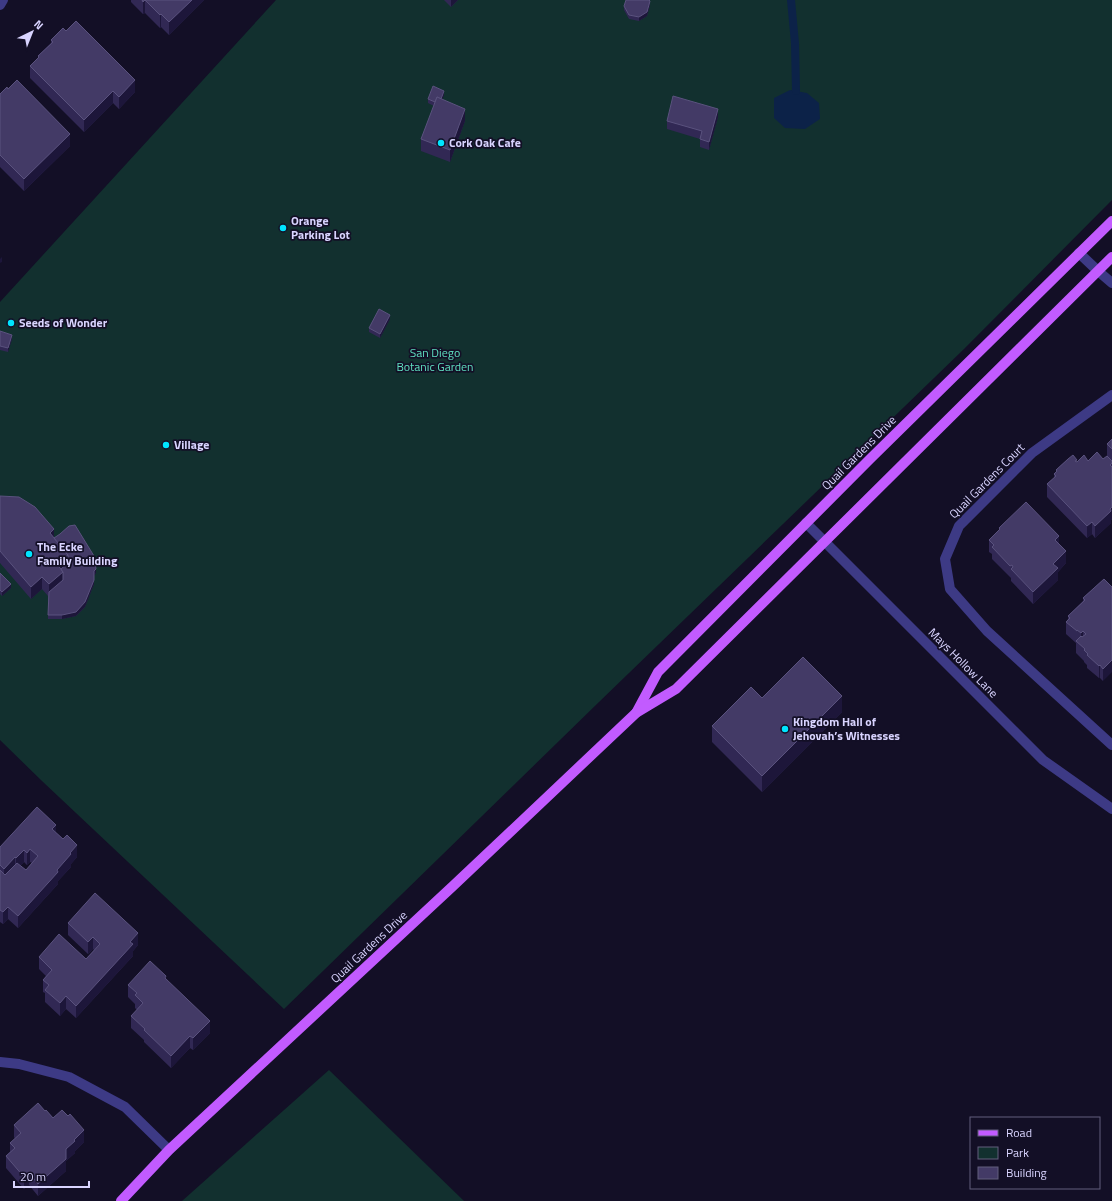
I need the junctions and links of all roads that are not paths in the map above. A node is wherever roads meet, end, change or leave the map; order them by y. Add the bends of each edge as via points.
1 (3, 0) edge
2 (0, 5) edge
3 (1112, 220) edge
4 (1079, 253) junction
5 (1112, 257) edge
6 (1098, 271) junction
7 (1112, 283) edge
8 (1112, 395) edge
9 (806, 523) junction
10 (824, 542) junction
11 (636, 713) junction
12 (1112, 745) edge
13 (1112, 809) edge
14 (0, 1062) edge
15 (169, 1150) junction
16 (121, 1201) edge

1 - 2 street
3 - 4 main road, Quail Gardens Drive
4 - 6 street
4 - 9 main road, Quail Gardens Drive
5 - 6 main road, Quail Gardens Drive
6 - 7 street
6 - 10 main road, Quail Gardens Drive
8 - 12 street, Quail Gardens Court via 1032,453 959,526 945,559 950,589 987,631
9 - 10 street, Mays Hollow Lane
9 - 11 main road, Quail Gardens Drive via 658,672
10 - 11 main road, Quail Gardens Drive via 676,689
10 - 13 street, Mays Hollow Lane via 1043,760
11 - 15 main road, Quail Gardens Drive
14 - 15 street via 19,1064 70,1077 125,1107
15 - 16 main road, Quail Gardens Drive

